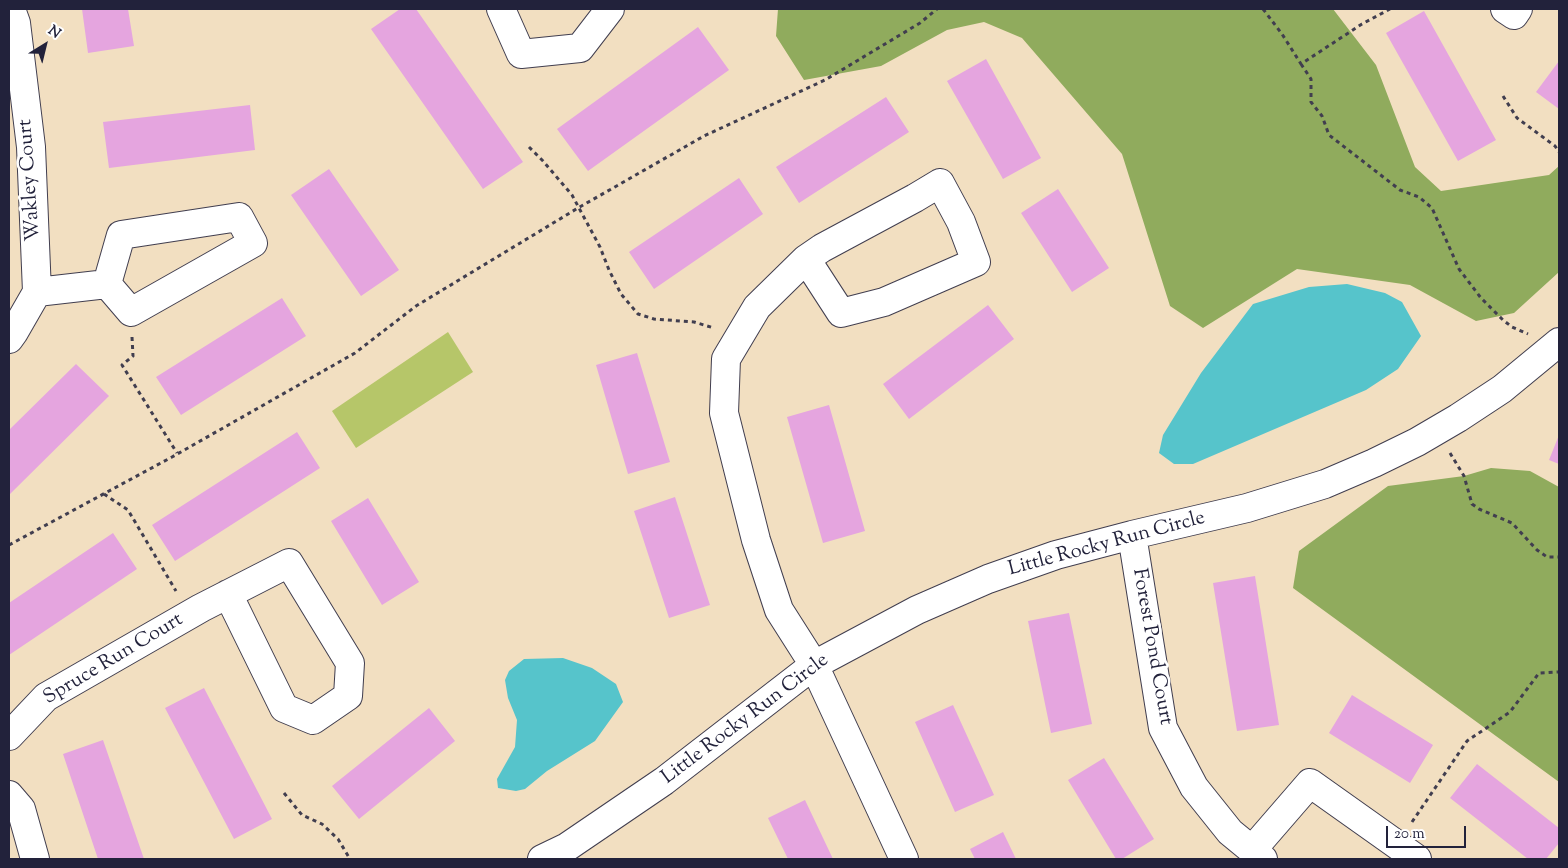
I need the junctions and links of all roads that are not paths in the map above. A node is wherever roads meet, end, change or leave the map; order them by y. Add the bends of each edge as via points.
1 (12, 9) edge
2 (501, 9) edge
3 (610, 9) edge
4 (1504, 9) edge
5 (1518, 9) edge
6 (806, 259) junction
7 (107, 284) junction
8 (37, 292) junction
9 (9, 339) edge
10 (1552, 348) edge
11 (1132, 535) junction
12 (228, 594) junction
13 (814, 665) junction
14 (9, 736) edge
15 (9, 795) edge
16 (1406, 852) edge
17 (1257, 855) edge
18 (35, 859) edge
19 (542, 859) edge
20 (904, 859) edge

1 - 8 street, Wakley Court via 32,147
2 - 3 street via 521,54 580,48
4 - 5 street via 1514,15
6 - 6 street via 940,183 961,222 976,262 884,302 841,313
6 - 13 street via 757,308 726,358 724,413 756,540 779,610
7 - 7 street via 122,235 239,217 253,244 130,312
7 - 8 street
8 - 9 street
10 - 11 street, Little Rocky Run Circle via 1502,389 1458,418 1374,463 1325,484 1248,508
11 - 13 street, Little Rocky Run Circle via 1056,555 988,579 917,610
11 - 17 street, Forest Pond Court via 1162,728 1194,787 1230,832
12 - 12 street, Spruce Run Court via 289,563 350,663 348,696 313,720 284,708
12 - 14 street, Spruce Run Court via 46,697
13 - 19 street, Little Rocky Run Circle via 664,781 566,847
13 - 20 street
15 - 18 street via 21,810
16 - 17 street, Forest Pond Court via 1310,783

